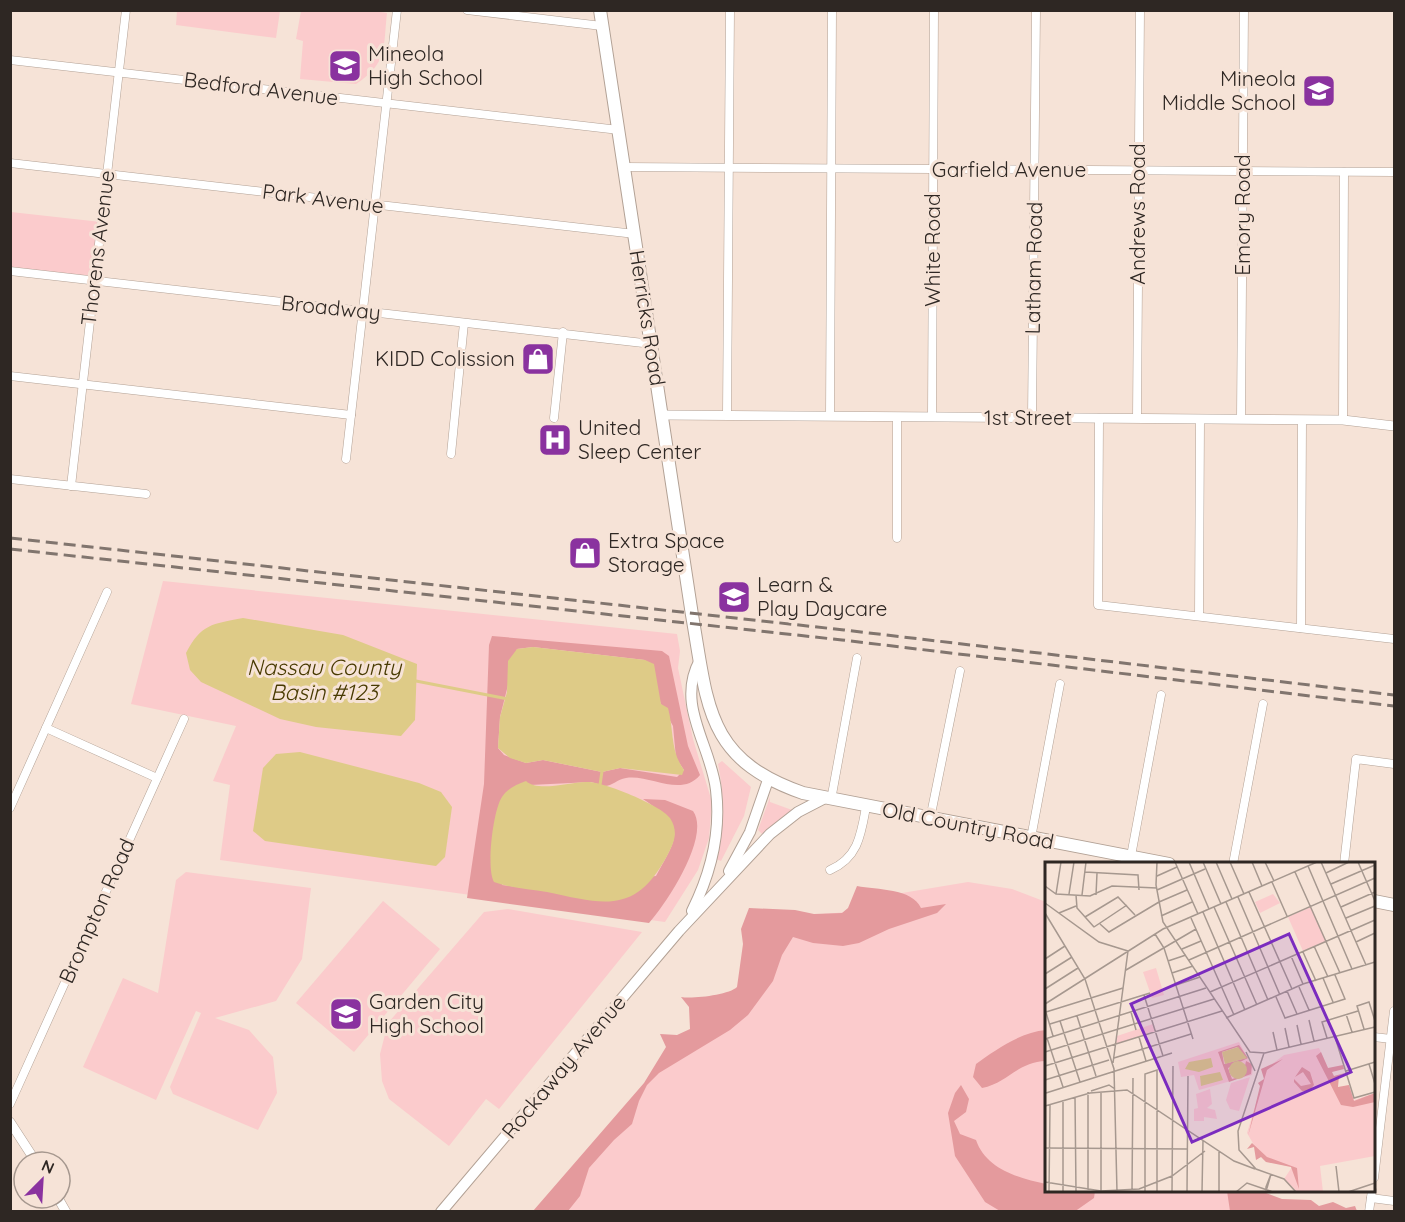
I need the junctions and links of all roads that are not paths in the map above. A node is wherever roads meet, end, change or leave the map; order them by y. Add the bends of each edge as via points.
1 (126, 10) edge
2 (397, 10) edge
3 (467, 10) edge
4 (600, 10) edge
5 (730, 10) edge
6 (832, 10) edge
7 (934, 10) edge
8 (1036, 10) edge
9 (1140, 10) edge
10 (1244, 10) edge
11 (602, 26) junction
12 (10, 60) edge
13 (118, 73) junction
14 (387, 103) junction
15 (619, 130) junction
16 (10, 163) edge
17 (624, 167) junction
18 (729, 168) junction
19 (831, 169) junction
20 (933, 169) junction
21 (1035, 170) junction
22 (1139, 171) junction
23 (1243, 171) junction
24 (1344, 172) junction
25 (1395, 172) edge
26 (107, 174) junction
27 (376, 205) junction
28 (635, 234) junction
29 (10, 271) edge
30 (95, 281) junction
31 (363, 312) junction
32 (464, 323) junction
33 (563, 332) junction
34 (652, 344) junction
35 (10, 376) edge
36 (83, 384) junction
37 (351, 415) junction
38 (662, 415) junction
39 (727, 416) junction
40 (830, 416) junction
41 (897, 417) junction
42 (932, 417) junction
43 (554, 418) dead end
44 (1032, 418) junction
45 (1099, 418) junction
46 (1137, 418) junction
47 (1200, 419) junction
48 (1241, 419) junction
49 (1302, 420) junction
50 (1343, 420) junction
51 (1395, 426) edge
52 (450, 454) dead end
53 (346, 459) dead end
54 (10, 479) edge
55 (71, 486) junction
56 (146, 494) dead end
57 (897, 538) dead end
58 (107, 592) dead end
59 (1199, 616) junction
60 (1301, 628) junction
61 (1395, 639) edge
62 (857, 658) dead end
63 (700, 660) junction
64 (960, 671) dead end
65 (1060, 684) dead end
66 (1161, 695) dead end
67 (1263, 704) dead end
68 (183, 719) dead end
69 (46, 728) junction
70 (1395, 764) edge
71 (156, 778) junction
72 (768, 780) junction
73 (828, 799) junction
74 (866, 807) junction
75 (10, 808) edge
76 (930, 819) junction
77 (1031, 838) junction
78 (1131, 856) junction
79 (1160, 862) edge
80 (1233, 862) edge
81 (1344, 862) edge
82 (830, 870) dead end
83 (717, 889) junction
84 (1375, 901) edge
85 (1395, 905) edge
86 (686, 923) junction
87 (1395, 1011) edge
88 (1375, 1037) edge
89 (1391, 1039) junction
90 (10, 1104) edge
91 (10, 1122) edge
92 (28, 1150) edge
93 (1375, 1157) edge
94 (1371, 1194) edge
95 (1395, 1201) edge
96 (441, 1212) edge
97 (1369, 1212) edge

1 - 13 street, Thorens Avenue
2 - 14 street
3 - 11 street
4 - 11 main road, Herricks Road
5 - 18 street
6 - 19 street
7 - 20 street, White Road
8 - 21 street, Latham Road
9 - 22 street, Andrews Road
10 - 23 street, Emory Road
11 - 15 main road, Herricks Road
12 - 13 street, Bedford Avenue
13 - 14 street, Bedford Avenue
13 - 26 street, Thorens Avenue
14 - 15 street, Bedford Avenue
14 - 27 street
15 - 17 main road, Herricks Road
16 - 26 street, Park Avenue
17 - 18 street, Garfield Avenue
17 - 28 main road, Herricks Road
18 - 19 street, Garfield Avenue
18 - 39 street
19 - 20 street, Garfield Avenue
19 - 40 street
20 - 21 street, Garfield Avenue
20 - 42 street, White Road
21 - 22 street, Garfield Avenue
21 - 44 street, Latham Road
22 - 23 street, Garfield Avenue
22 - 46 street, Andrews Road
23 - 24 street, Garfield Avenue
23 - 48 street, Emory Road
24 - 25 street, Garfield Avenue
24 - 50 street
26 - 27 street, Park Avenue
26 - 30 street, Thorens Avenue
27 - 28 street, Park Avenue
27 - 31 street
28 - 34 main road, Herricks Road
29 - 30 street, Broadway
30 - 31 street, Broadway
30 - 36 street, Thorens Avenue
31 - 32 street, Broadway
31 - 37 street
32 - 33 street, Broadway
32 - 52 street
33 - 34 street, Broadway
33 - 43 street
34 - 38 main road, Herricks Road
35 - 36 street
36 - 37 street
36 - 55 street, Thorens Avenue
37 - 53 street
38 - 39 street, 1st Street
38 - 63 main road, Herricks Road
39 - 40 street, 1st Street
40 - 41 street, 1st Street
41 - 42 street, 1st Street
41 - 57 street
42 - 44 street, 1st Street
44 - 45 street, 1st Street
45 - 46 street, 1st Street
45 - 59 street via 1098,605
46 - 47 street, 1st Street
47 - 48 street, 1st Street
47 - 59 street
48 - 49 street, 1st Street
49 - 50 street, 1st Street
49 - 60 street
50 - 51 street, 1st Street
54 - 55 street
55 - 56 street
58 - 69 street
59 - 60 street
60 - 61 street
62 - 73 street
63 - 72 main road, Herricks Road via 709,708 724,742
63 - 86 main road, Rockaway Avenue via 690,695 716,788 717,831 702,890
64 - 76 street
65 - 77 street
66 - 78 street
67 - 80 street
68 - 71 street, Brompton Road
69 - 71 street
69 - 75 street
70 - 81 street via 1356,759
71 - 90 street, Brompton Road
72 - 73 main road, Old Country Road
72 - 83 main road, Rockaway Avenue via 742,849
73 - 74 main road, Old Country Road
73 - 83 main road, Rockaway Avenue via 798,812 770,834
74 - 76 main road, Old Country Road
74 - 82 street via 853,853
76 - 77 main road, Old Country Road
77 - 78 main road, Old Country Road
78 - 79 main road, Old Country Road
83 - 86 main road, Rockaway Avenue
84 - 85 main road
86 - 96 main road, Rockaway Avenue
87 - 89 street
88 - 89 street
89 - 93 street
91 - 92 street
94 - 95 street
94 - 97 street

